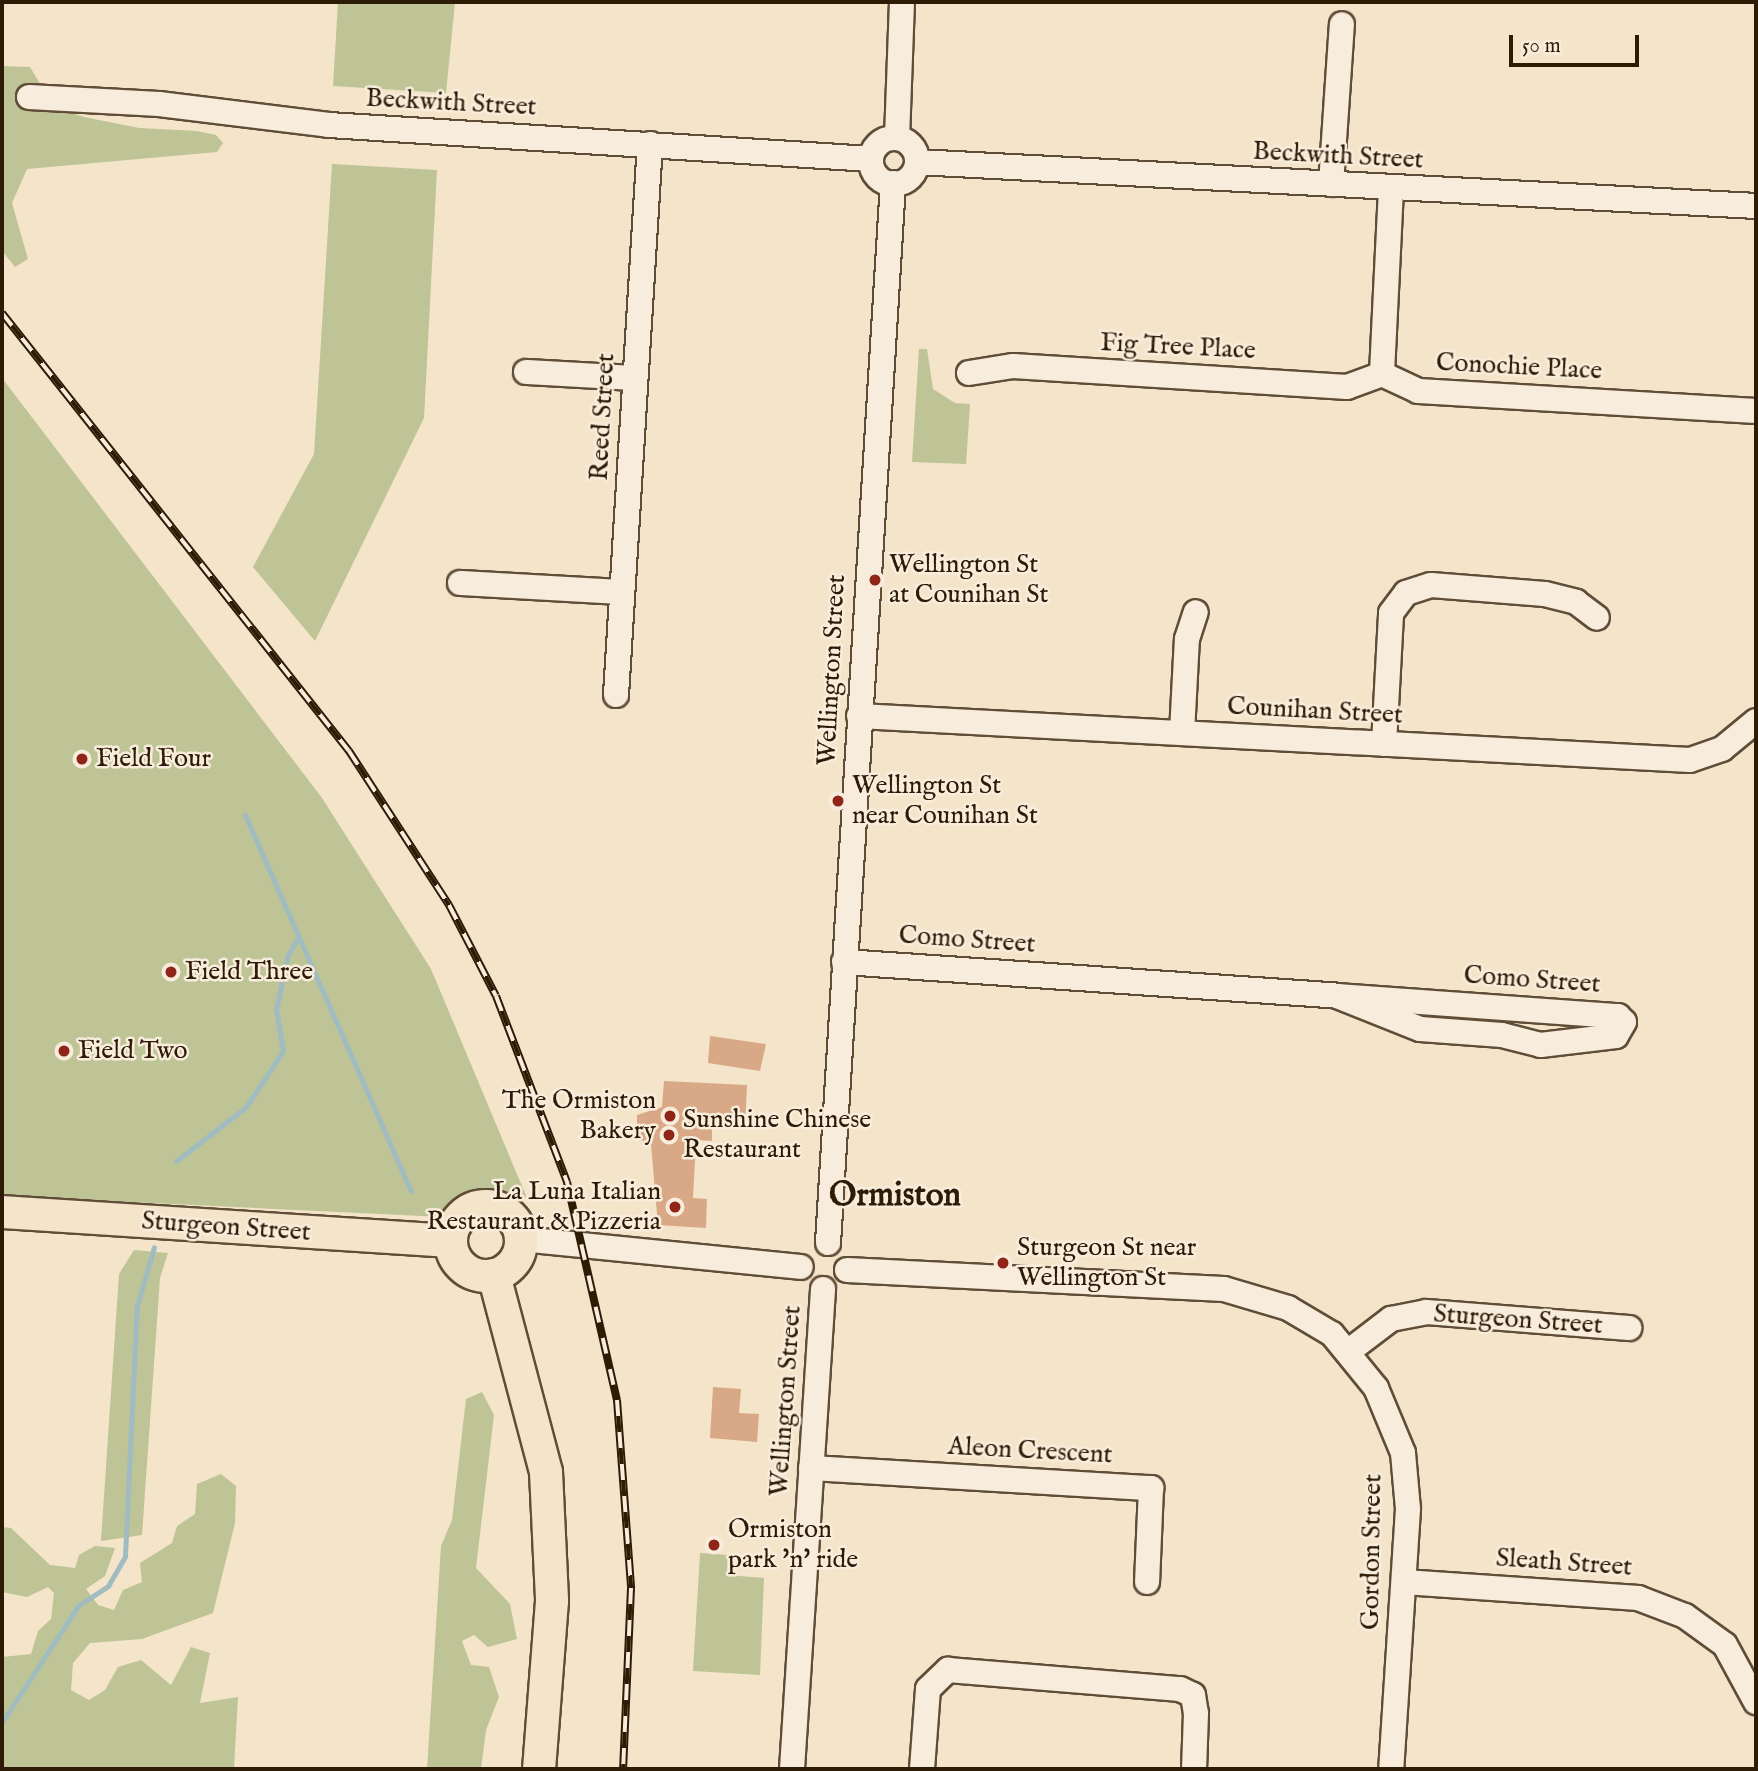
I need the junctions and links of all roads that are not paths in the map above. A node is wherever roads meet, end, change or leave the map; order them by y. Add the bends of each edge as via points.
1 (901, 2) edge
2 (1342, 24) dead end
3 (29, 97) dead end
4 (897, 138) junction
5 (650, 144) junction
6 (871, 159) junction
7 (917, 162) junction
8 (893, 183) junction
9 (1331, 184) junction
10 (1391, 189) junction
11 (1756, 206) edge
12 (526, 372) dead end
13 (969, 373) dead end
14 (1382, 374) junction
15 (635, 378) junction
16 (1756, 411) edge
17 (460, 583) dead end
18 (622, 592) junction
19 (1196, 612) dead end
20 (1597, 618) dead end
21 (616, 695) dead end
22 (859, 716) junction
23 (1756, 721) edge
24 (1182, 733) junction
25 (1384, 744) junction
26 (844, 962) junction
27 (1338, 996) junction
28 (2, 1212) edge
29 (521, 1240) junction
30 (450, 1241) junction
31 (828, 1243) junction
32 (801, 1267) junction
33 (847, 1270) junction
34 (494, 1275) junction
35 (823, 1289) junction
36 (1629, 1328) dead end
37 (1349, 1351) junction
38 (811, 1468) junction
39 (1404, 1582) junction
40 (1147, 1583) dead end
41 (1756, 1702) edge
42 (539, 1769) edge
43 (792, 1769) edge
44 (922, 1769) edge
45 (1194, 1769) edge
46 (1391, 1769) edge

1 - 4 street
2 - 9 street
3 - 5 street, Beckwith Street via 159,104 329,125
4 - 6 street via 879,143
4 - 7 street via 912,146
5 - 6 street, Beckwith Street
5 - 15 street, Reed Street
6 - 8 street via 877,176
7 - 8 street via 909,178
7 - 9 street, Beckwith Street
8 - 22 street, Wellington Street
9 - 10 street, Beckwith Street
10 - 11 street, Beckwith Street
10 - 14 street
12 - 15 street
13 - 14 street, Fig Tree Place via 1013,366 1347,387
14 - 16 street, Conochie Place via 1418,391
15 - 18 street, Reed Street
17 - 18 street
18 - 21 street, Reed Street
19 - 24 street via 1186,639
20 - 25 street via 1576,602 1545,594 1431,584 1405,593 1391,613
22 - 24 street, Counihan Street
22 - 26 street, Wellington Street
23 - 25 street, Counihan Street via 1722,749 1690,760
24 - 25 street, Counihan Street
26 - 27 street, Como Street
26 - 31 street, Wellington Street
27 - 27 street, Como Street via 1618,1016 1624,1023 1616,1037 1541,1045 1502,1035 1420,1029
28 - 30 main road, Sturgeon Street
29 - 30 main road via 510,1215 485,1206 460,1217
29 - 32 street
29 - 34 main road via 514,1261
30 - 34 main road via 464,1268
31 - 32 street via 809,1249
31 - 33 street via 843,1253
32 - 35 street via 808,1282
33 - 35 street via 839,1284
33 - 37 street via 1224,1289 1288,1308
34 - 42 main road via 546,1472 552,1601
35 - 38 street, Wellington Street
36 - 37 street, Sturgeon Street via 1426,1312 1391,1319
37 - 39 street, Gordon Street via 1376,1388 1403,1453 1408,1509
38 - 40 street, Aleon Crescent via 1151,1488
38 - 43 street, Wellington Street
39 - 41 street, Sleath Street via 1638,1598 1685,1616 1725,1645
39 - 46 street, Gordon Street
44 - 45 street via 928,1689 948,1670 1180,1689 1193,1695

